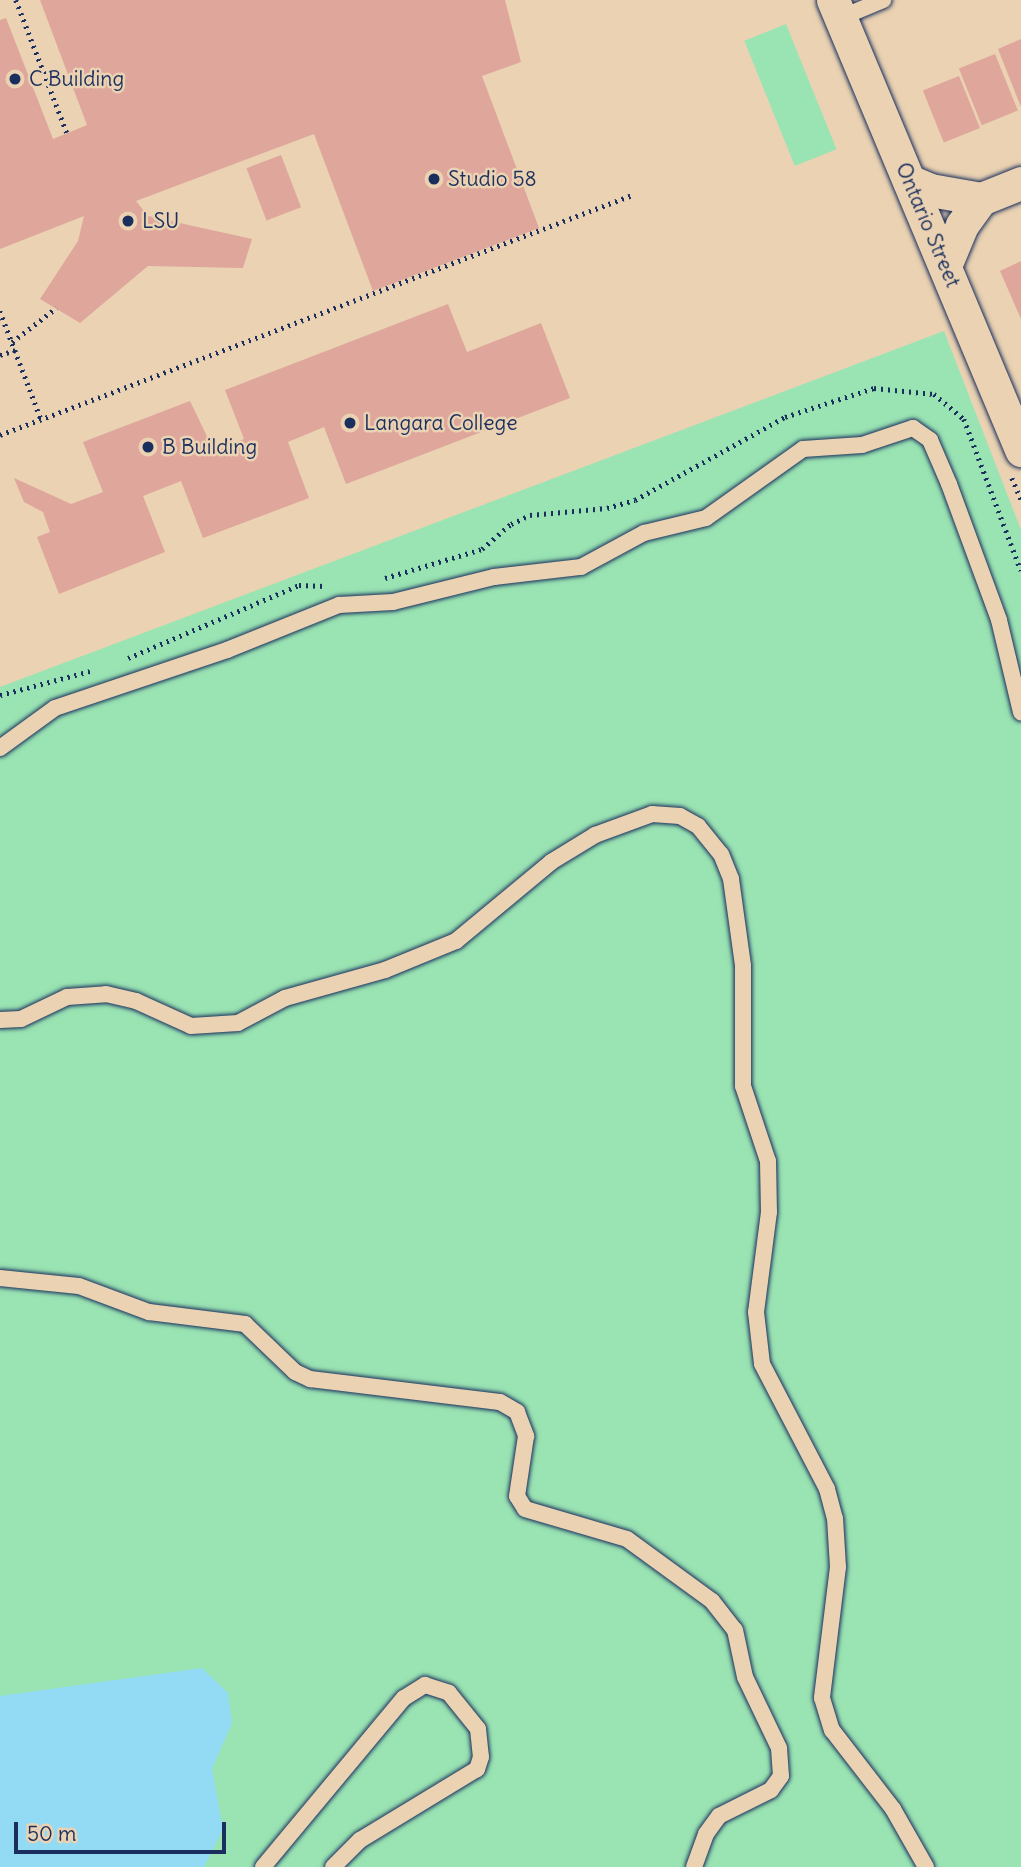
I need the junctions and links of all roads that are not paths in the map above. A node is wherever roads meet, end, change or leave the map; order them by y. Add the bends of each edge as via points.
1 (883, 0) edge
2 (836, 9) edge
3 (909, 181) junction
4 (1021, 183) edge
5 (981, 199) junction
6 (945, 266) junction
7 (1014, 413) edge
8 (1021, 450) edge
9 (1021, 712) edge
10 (0, 748) edge
11 (0, 1020) edge
12 (0, 1278) edge
13 (263, 1867) edge
14 (332, 1867) edge
15 (694, 1867) edge
16 (926, 1867) edge

1 - 2 lane
2 - 3 street, Ontario Street
3 - 5 street via 930,190
3 - 6 street, Ontario Street
4 - 5 street
5 - 6 street via 962,225
6 - 7 street, Ontario Street
7 - 8 street, Ontario Street
9 - 10 lane via 999,620 949,484 930,440 912,428 862,445 803,449 706,518 644,533 581,567 494,577 393,602 339,605 226,650 78,698 36,720
11 - 16 lane via 21,1019 67,997 106,994 136,1001 191,1026 238,1023 285,998 385,970 456,941 551,862 595,835 652,814 680,816 698,825 721,854 731,879 743,967 743,1086 768,1161 769,1212 756,1312 762,1364 827,1489 835,1518 838,1567 822,1698 832,1730 892,1809
12 - 15 lane via 79,1286 149,1312 245,1324 295,1372 310,1379 500,1402 517,1412 526,1436 517,1496 525,1509 627,1539 712,1601 735,1630 745,1677 779,1748 781,1776 771,1790 719,1816 706,1834
13 - 14 lane via 404,1698 425,1685 449,1693 478,1728 481,1757 477,1769 360,1840

